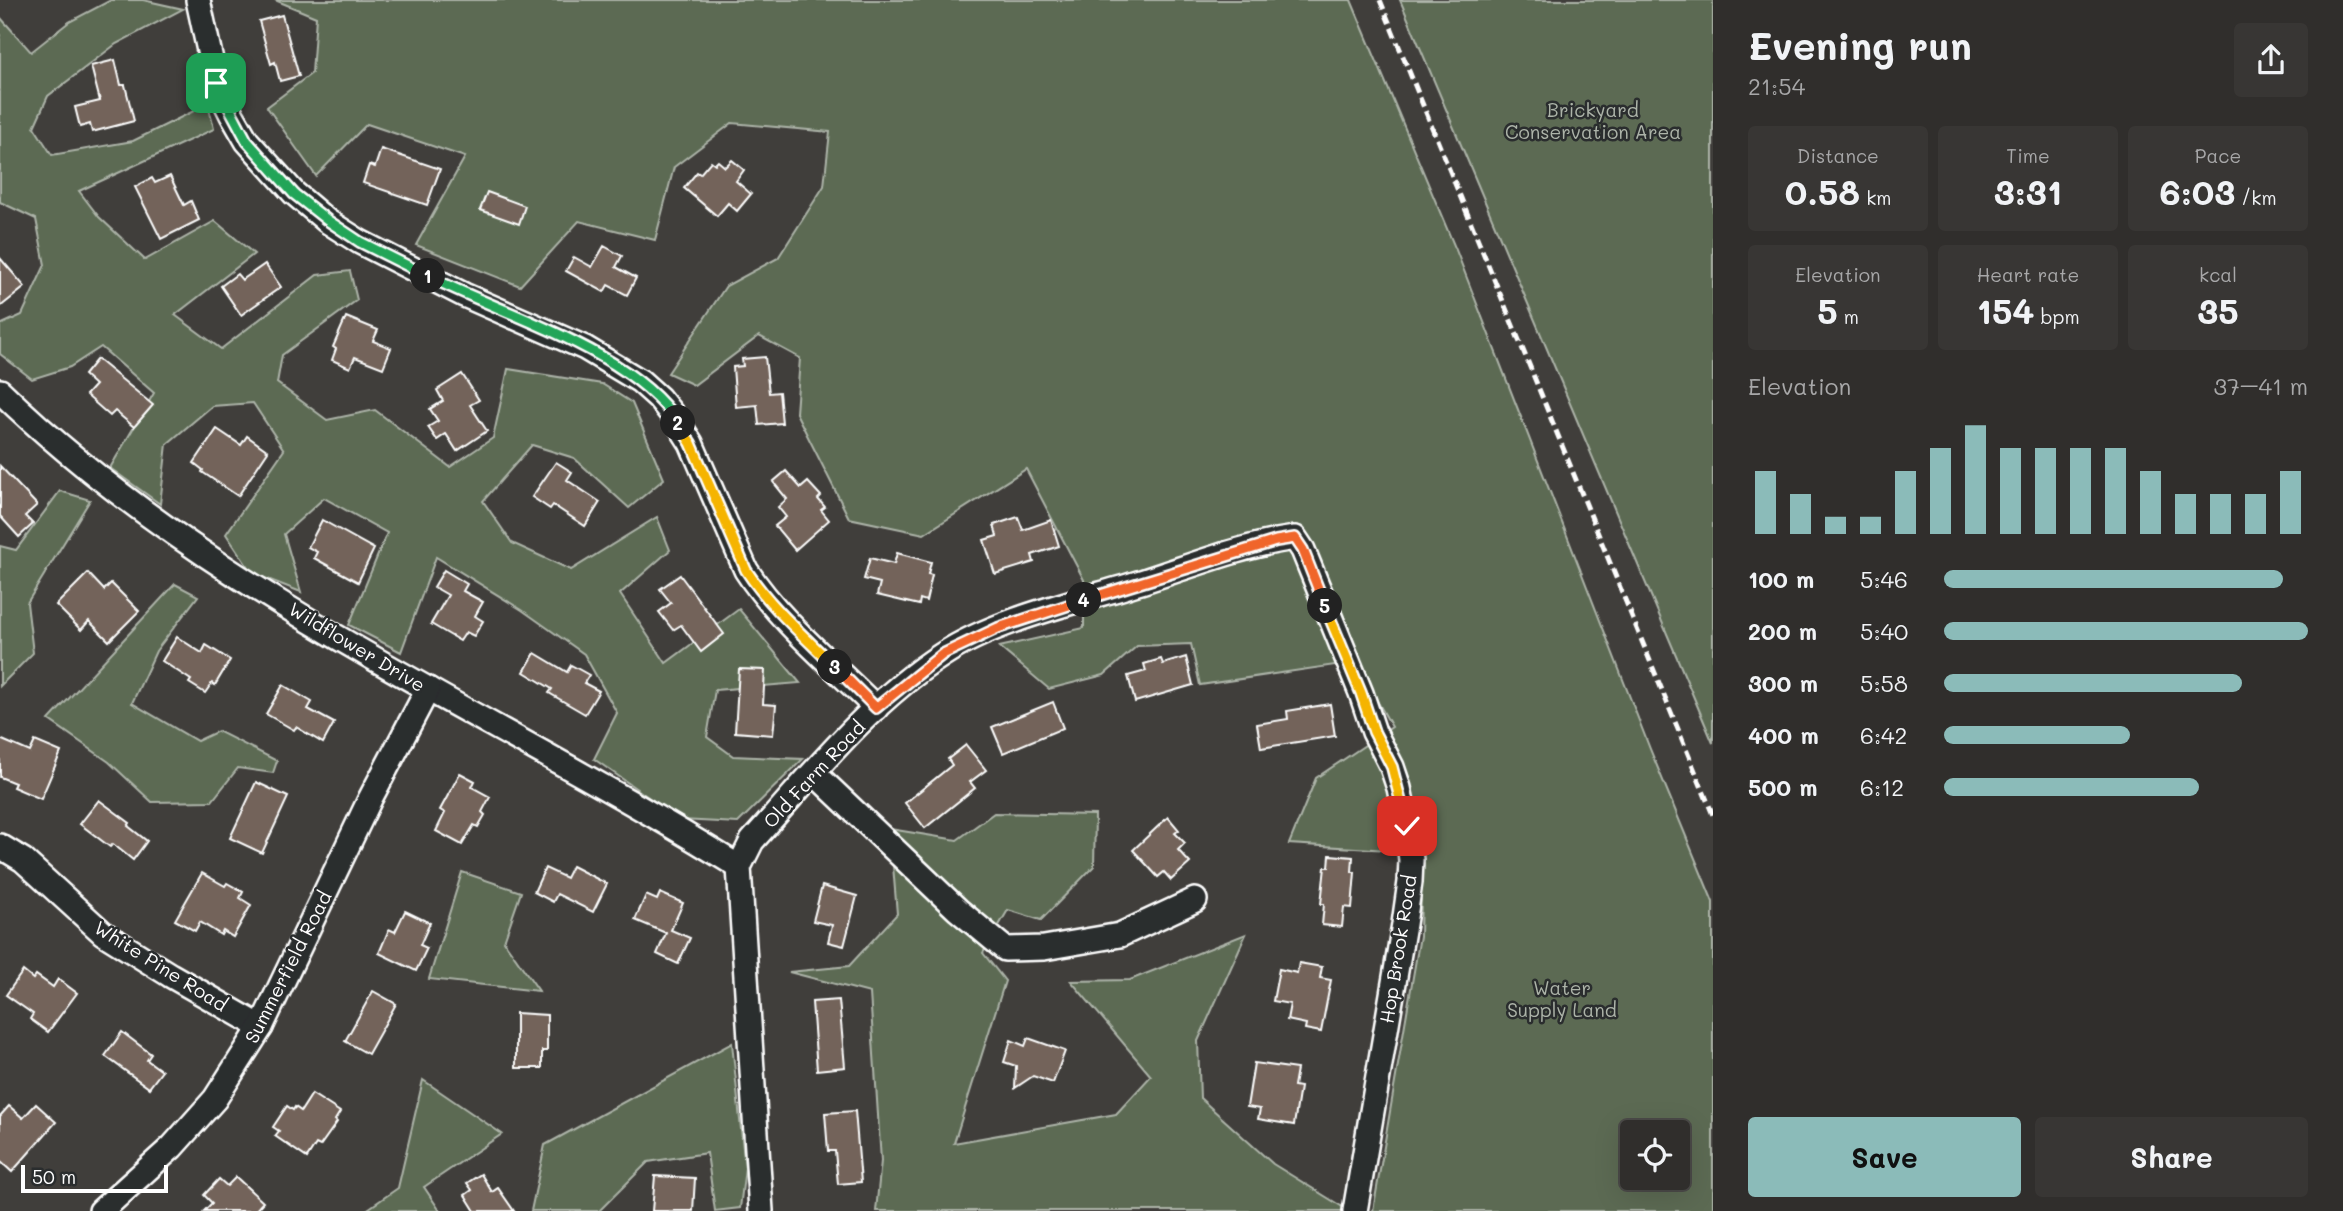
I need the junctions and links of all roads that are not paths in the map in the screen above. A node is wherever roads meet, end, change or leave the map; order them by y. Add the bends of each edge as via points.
1 (198, 0) edge
2 (0, 391) edge
3 (1295, 538) joint
4 (428, 689) junction
5 (876, 708) junction
6 (814, 773) junction
7 (0, 846) edge
8 (739, 867) junction
9 (1195, 900) dead end
10 (261, 1027) junction
11 (101, 1211) edge
12 (761, 1211) edge
13 (1355, 1211) edge

1 - 5 street via 216,83 247,141 294,194 360,242 464,295 585,348 640,381 667,408 691,443 757,587
2 - 4 street, Wildflower Drive via 88,470 216,562
3 - 5 street, Old Farm Road via 1219,557 998,628 943,654
3 - 13 street, Hop Brook Road via 1392,767 1411,860
4 - 8 street, Wildflower Drive
4 - 10 street, Summerfield Road
5 - 6 street, Old Farm Road
6 - 8 street, Old Farm Road via 752,841
6 - 9 street via 1005,949 1044,948 1120,935
7 - 10 street, White Pine Road via 23,860 103,933
8 - 12 street
10 - 11 street, Summerfield Road via 215,1099 172,1147

